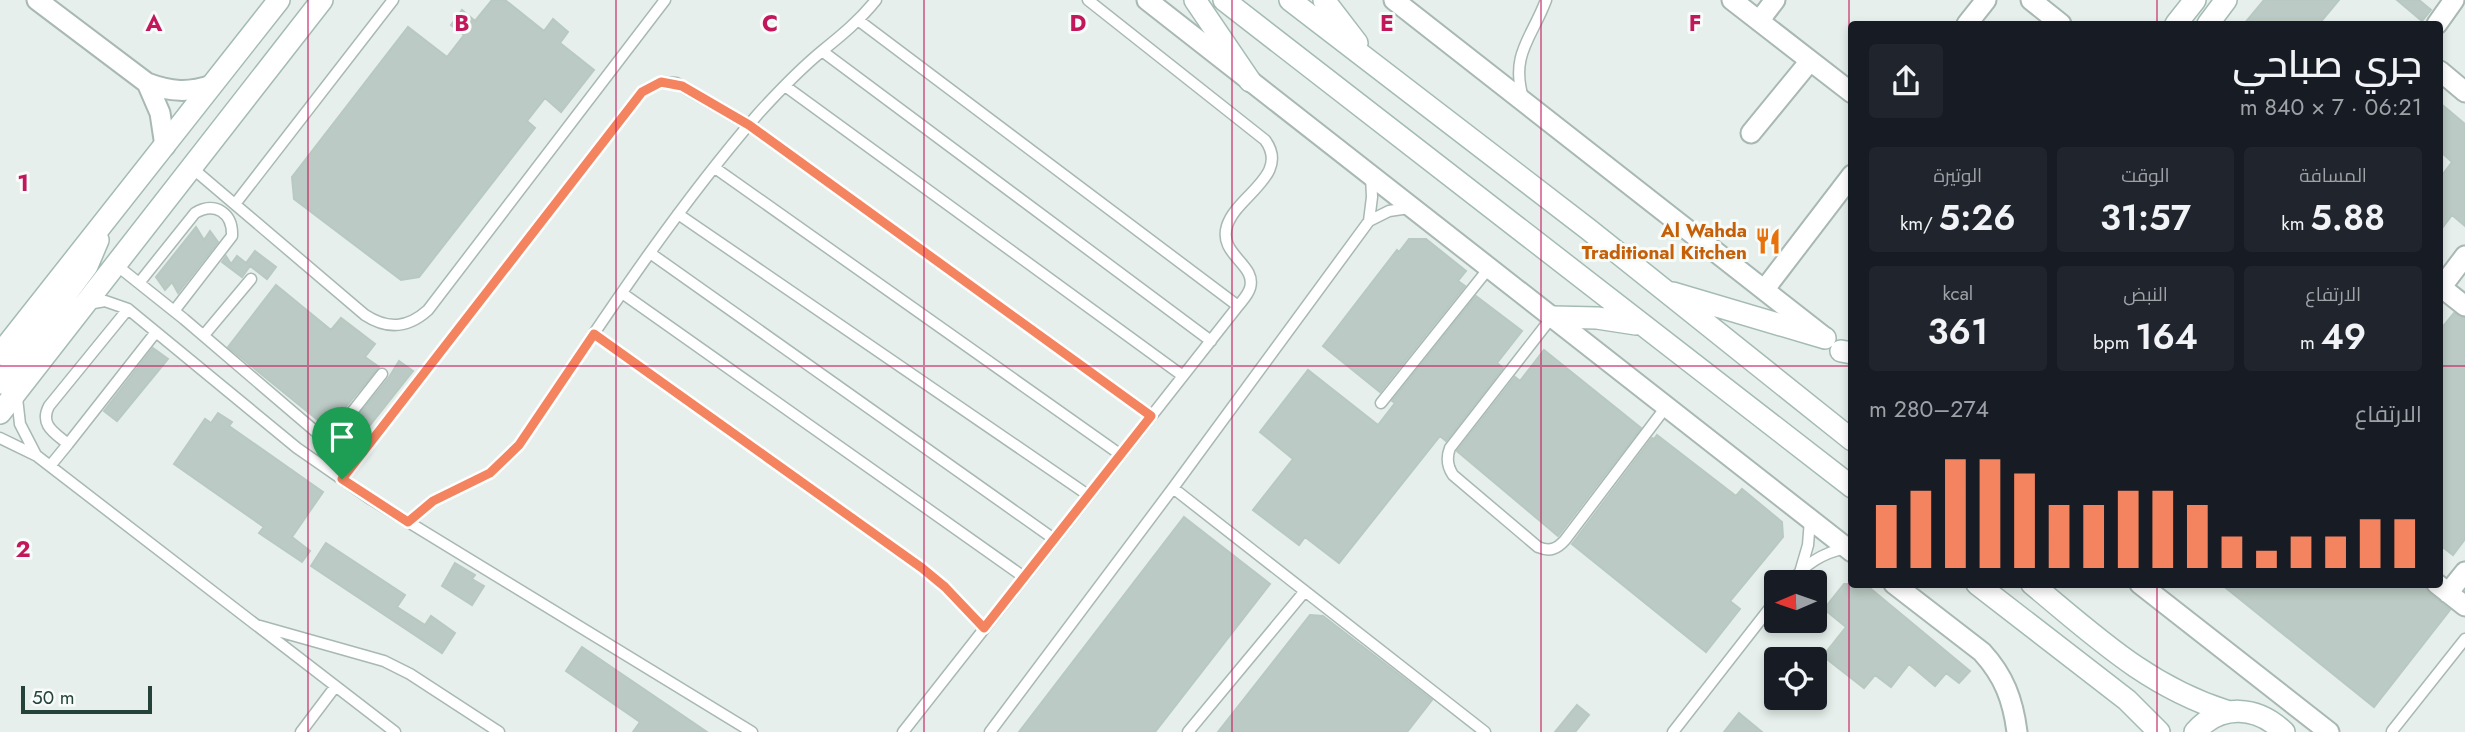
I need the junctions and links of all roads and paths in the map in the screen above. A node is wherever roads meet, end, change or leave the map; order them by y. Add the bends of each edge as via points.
1 (37, 0) edge
2 (279, 0) edge
3 (322, 0) edge
4 (665, 0) edge
5 (876, 0) edge
6 (1088, 0) edge
7 (1147, 0) edge
8 (1195, 0) edge
9 (1224, 0) edge
10 (1290, 0) edge
11 (1324, 0) edge
12 (1394, 0) edge
13 (1546, 0) edge
14 (1732, 0) edge
15 (1775, 0) edge
16 (1986, 0) edge
17 (2031, 0) edge
18 (2194, 0) edge
19 (2226, 0) edge
20 (2454, 0) edge
21 (388, 2) edge
22 (858, 20) junction
23 (1759, 21) junction
24 (1969, 21) edge
25 (2057, 21) edge
26 (2178, 21) edge
27 (2210, 21) edge
28 (2439, 21) edge
29 (822, 51) junction
30 (1810, 61) junction
31 (1372, 65) junction
32 (2443, 74) edge
33 (1250, 82) junction
34 (147, 83) junction
35 (212, 85) junction
36 (785, 86) junction
37 (1848, 90) edge
38 (2465, 92) edge
39 (1525, 103) junction
40 (749, 125) junction
41 (1751, 133) dead end
42 (165, 146) junction
43 (191, 167) junction
44 (715, 168) junction
45 (1370, 173) junction
46 (1848, 180) edge
47 (234, 204) junction
48 (1411, 208) junction
49 (678, 214) junction
50 (1369, 221) junction
51 (99, 227) junction
52 (650, 253) junction
53 (2465, 256) edge
54 (114, 264) junction
55 (1489, 268) junction
56 (251, 279) dead end
57 (139, 283) junction
58 (2443, 284) edge
59 (1663, 289) junction
60 (1764, 290) junction
61 (2443, 290) edge
62 (622, 293) junction
63 (1238, 306) junction
64 (2465, 306) edge
65 (81, 307) junction
66 (128, 309) junction
67 (174, 311) junction
68 (1552, 317) junction
69 (1642, 326) junction
70 (156, 332) junction
71 (594, 334) junction
72 (204, 335) junction
73 (1211, 341) junction
74 (1842, 350) edge
75 (0, 354) edge
76 (382, 374) dead end
77 (1183, 376) junction
78 (8, 386) edge
79 (1381, 404) dead end
80 (1666, 407) junction
81 (0, 412) edge
82 (1151, 416) junction
83 (1848, 437) edge
84 (0, 438) edge
85 (68, 443) junction
86 (1121, 455) junction
87 (37, 456) junction
88 (50, 466) junction
89 (342, 479) junction
90 (1848, 485) edge
91 (1173, 488) junction
92 (1088, 495) junction
93 (1810, 520) junction
94 (408, 522) junction
95 (1054, 539) junction
96 (1848, 549) edge
97 (1848, 550) edge
98 (1801, 569) joint
99 (2465, 572) edge
100 (1024, 578) junction
101 (1899, 588) edge
102 (1982, 588) edge
103 (2037, 588) edge
104 (2145, 588) edge
105 (2443, 589) edge
106 (1305, 591) junction
107 (2465, 606) edge
108 (1764, 615) edge
109 (253, 624) junction
110 (984, 628) junction
111 (2465, 639) edge
112 (335, 687) junction
113 (2227, 711) junction
114 (2392, 731) edge
115 (301, 732) edge
116 (395, 732) edge
117 (499, 732) edge
118 (752, 732) edge
119 (903, 732) edge
120 (990, 732) edge
121 (1188, 732) edge
122 (1485, 732) edge
123 (1673, 732) edge
124 (2017, 732) edge
125 (2159, 732) edge
126 (2195, 732) edge
127 (2284, 732) edge
128 (2329, 732) edge

1 - 34 street
2 - 35 main road
3 - 43 main road
4 - 47 lane via 418,320 390,326 376,322
5 - 22 lane
6 - 63 lane via 1270,147 1270,170 1226,228 1228,247 1251,281
7 - 33 street
8 - 33 main road
9 - 69 main road
10 - 31 main road
11 - 31 main road
12 - 39 street
13 - 39 lane via 1520,57
14 - 23 street
15 - 23 street
16 - 24 street
17 - 25 street
18 - 26 main road
19 - 27 main road
20 - 28 street
21 - 47 lane
22 - 29 lane
22 - 63 lane
23 - 30 street
29 - 36 lane
29 - 73 lane
30 - 37 street
30 - 41 street
31 - 59 main road
32 - 38 street
33 - 45 street
34 - 35 street via 180,92
34 - 42 street via 160,113
35 - 42 main road
36 - 40 lane
36 - 77 lane
39 - 60 street
40 - 44 lane
40 - 82 lane
40 - 89 lane via 676,83 661,82 642,92
42 - 51 main road
43 - 47 lane
43 - 54 main road
44 - 49 lane
44 - 86 lane
45 - 48 street
45 - 50 lane
46 - 60 street
48 - 50 lane via 1389,211
48 - 55 street
49 - 52 lane
49 - 92 lane
50 - 91 lane
51 - 75 main road
51 - 78 main road via 88,266
52 - 62 lane
52 - 95 lane
53 - 58 street
54 - 57 lane
54 - 65 main road
55 - 68 street
55 - 79 lane
56 - 72 lane
57 - 67 lane
57 - 67 lane via 195,213 204,208 222,211 229,217 232,236
59 - 74 main road
59 - 83 main road
60 - 74 street
61 - 64 street
62 - 71 lane
62 - 100 lane
63 - 73 lane
65 - 66 lane via 105,301
65 - 78 main road
66 - 70 lane
66 - 85 lane via 46,411 48,428
67 - 72 lane
68 - 69 main road
68 - 80 street
68 - 80 lane via 1447,455 1453,475 1538,547 1550,550 1565,540
69 - 90 main road
70 - 85 lane
70 - 89 lane via 297,448
71 - 94 lane via 505,460 490,473 433,501
71 - 110 lane via 922,568
72 - 76 lane via 309,427 322,433 341,426
73 - 77 lane
77 - 82 lane
78 - 81 main road
78 - 87 lane
80 - 93 street
82 - 86 lane
84 - 87 lane
85 - 88 lane
86 - 92 lane
87 - 88 lane
88 - 109 lane
89 - 94 lane
91 - 106 lane
91 - 120 lane
92 - 95 lane
93 - 96 street
93 - 98 lane
94 - 118 lane
95 - 100 lane
97 - 98 lane via 1817,558
99 - 105 street
100 - 110 lane
101 - 124 street via 1993,665 2010,694
102 - 125 main road via 2127,700
103 - 113 main road via 2147,676
104 - 128 street
105 - 107 street
106 - 121 lane
106 - 122 lane
108 - 123 lane
109 - 112 lane
109 - 117 lane via 384,661
110 - 119 lane
111 - 114 lane
112 - 115 lane
112 - 116 lane
113 - 126 main road
113 - 127 main road via 2258,714

